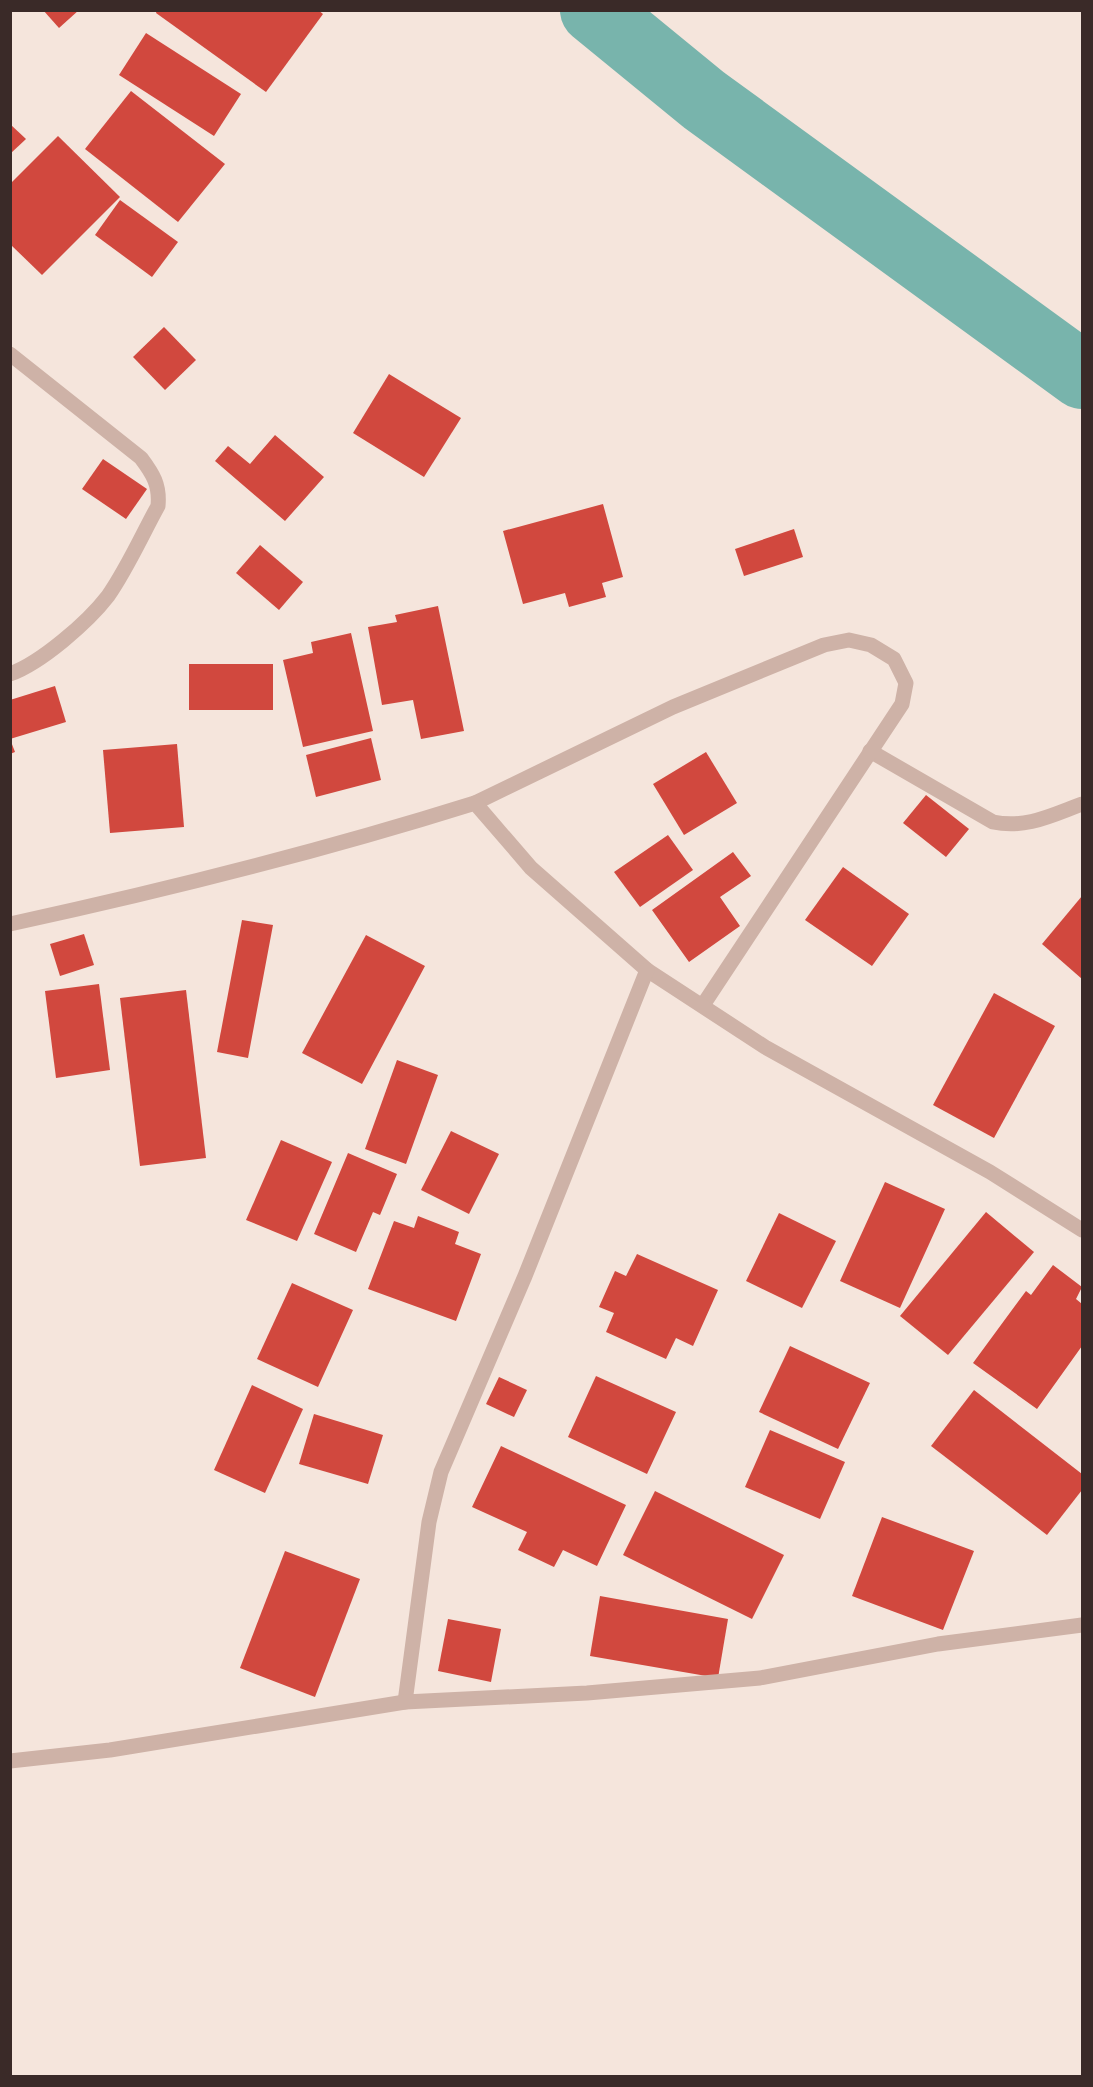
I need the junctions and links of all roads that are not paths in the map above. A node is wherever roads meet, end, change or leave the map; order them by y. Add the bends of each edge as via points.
1 (10, 354) edge
2 (10, 674) edge
3 (870, 751) junction
4 (475, 803) junction
5 (1083, 804) edge
6 (10, 924) edge
7 (647, 970) junction
8 (703, 1005) junction
9 (1083, 1230) edge
10 (1083, 1625) edge
11 (405, 1702) junction
12 (10, 1761) edge

1 - 2 street via 141,458 160,491 158,506 107,596 61,643 27,669
3 - 4 street via 902,704 906,683 894,659 871,645 849,640 824,645 672,707
3 - 5 street via 993,822 1024,825
3 - 8 street
4 - 6 street via 220,875
4 - 7 street via 531,868
7 - 8 street
7 - 11 street via 525,1276 441,1472 429,1522
8 - 9 street via 765,1047 990,1172
10 - 11 street via 938,1644 760,1678 587,1693
11 - 12 street via 110,1750

